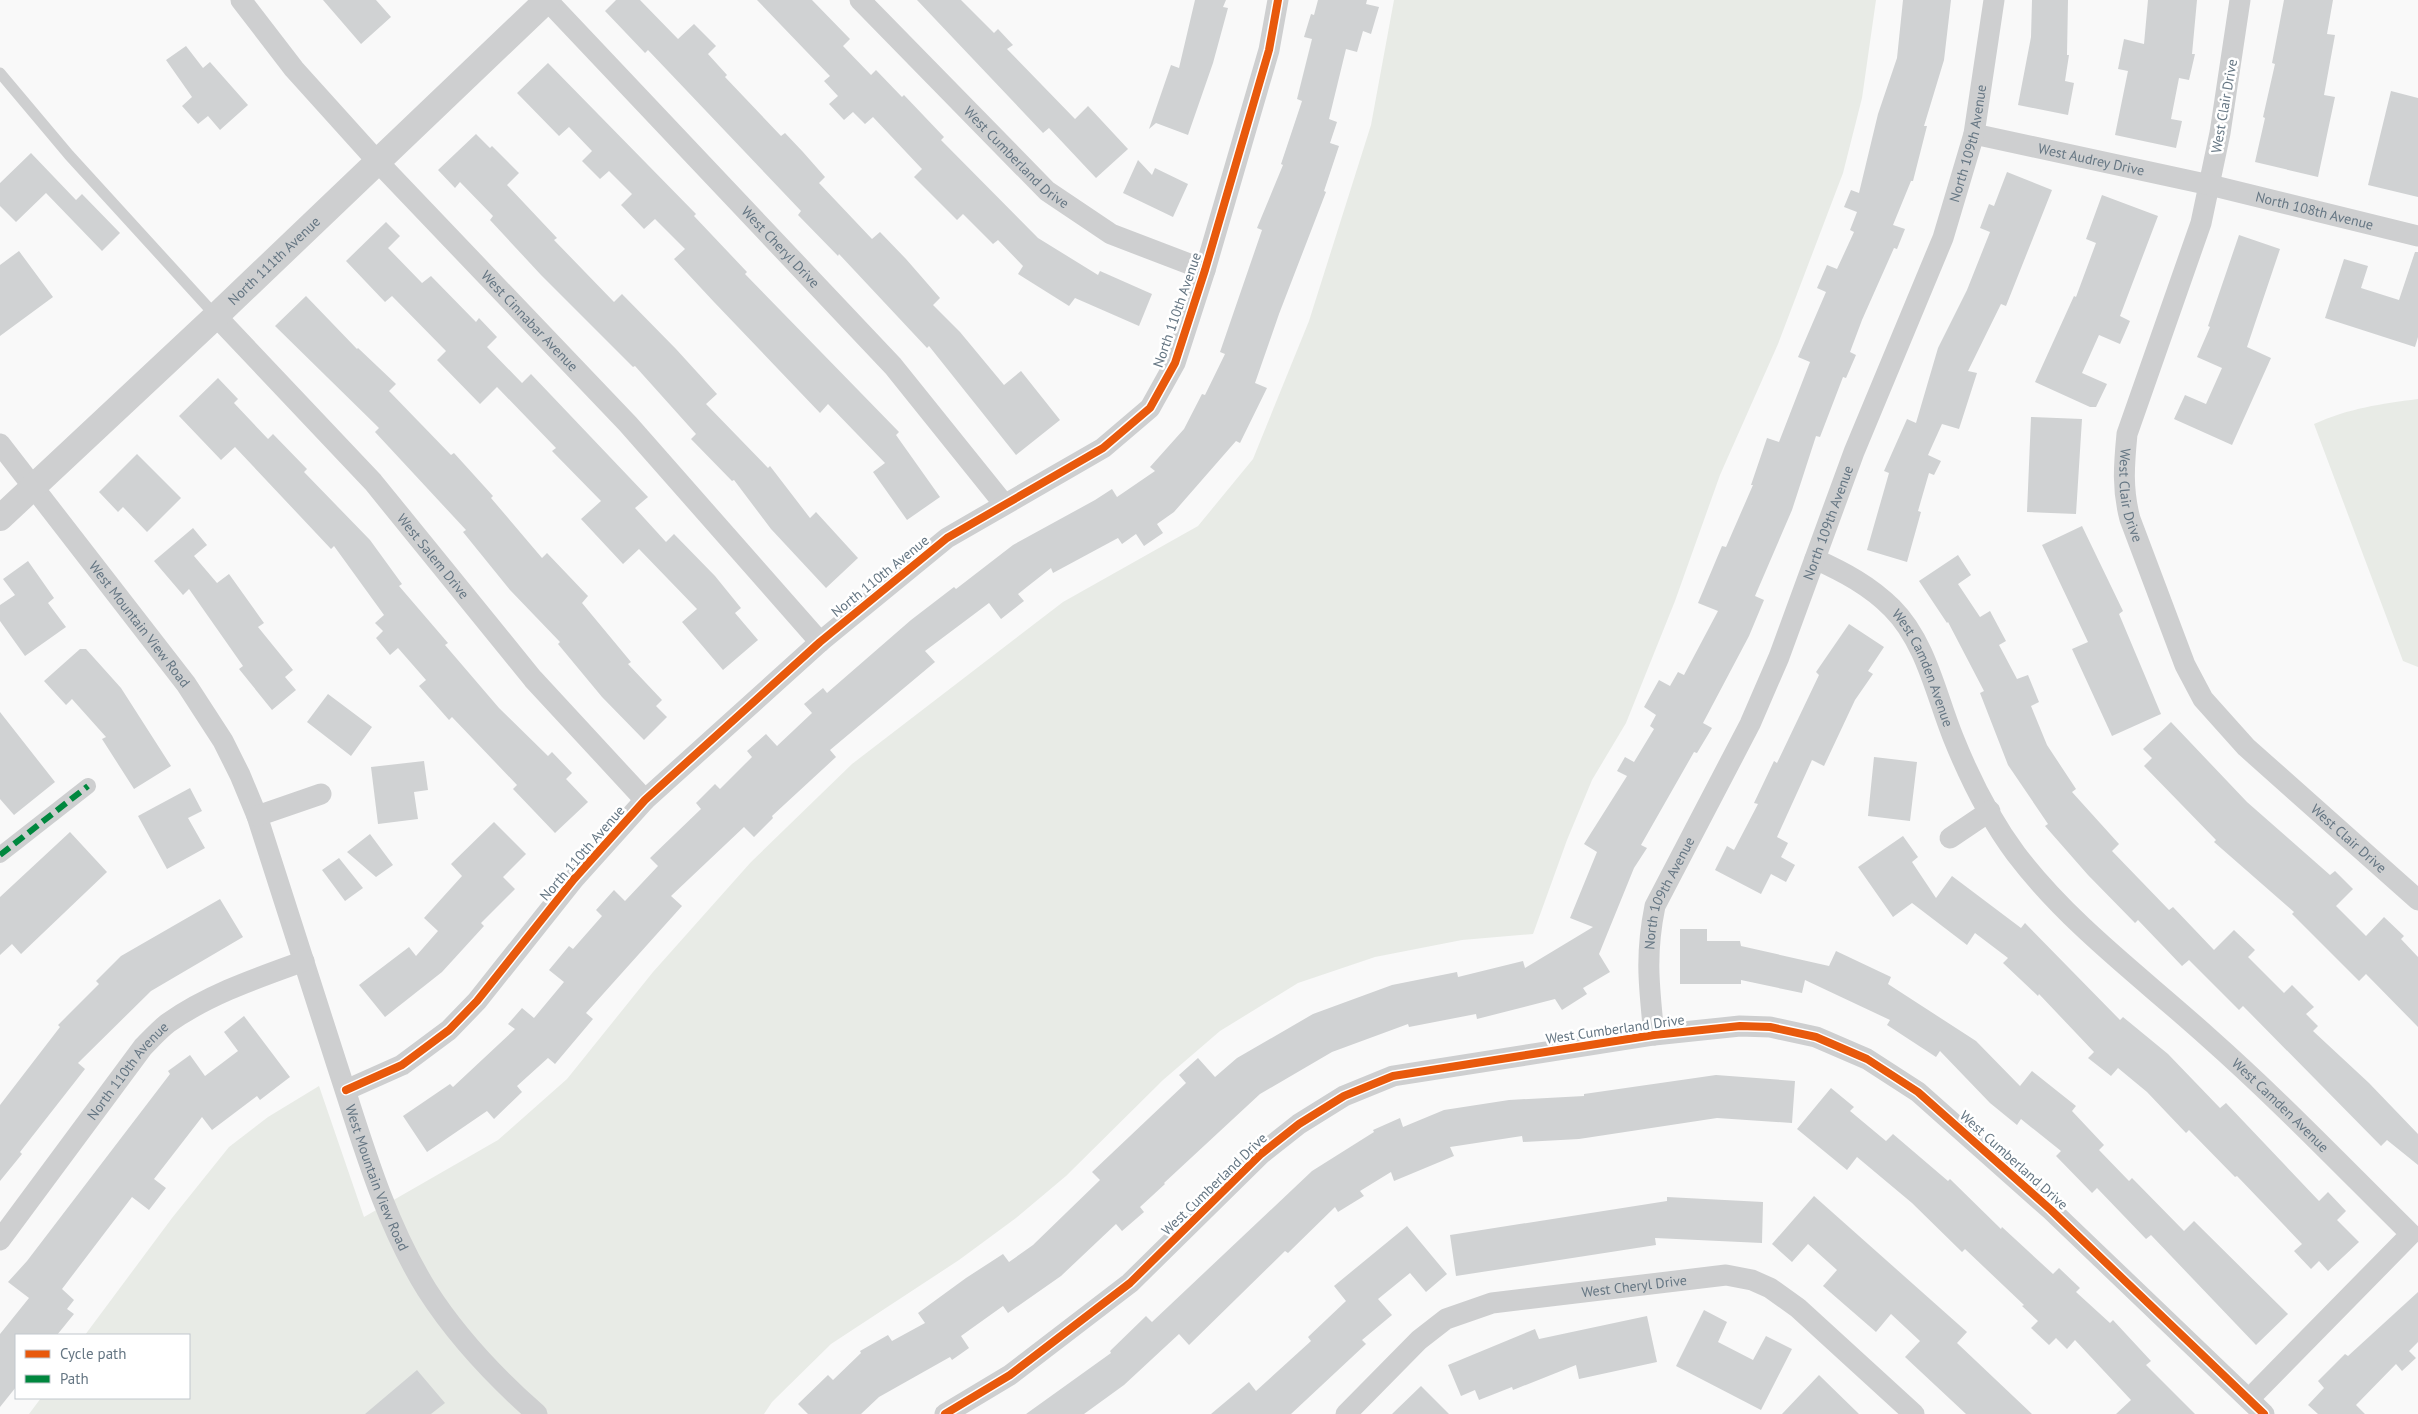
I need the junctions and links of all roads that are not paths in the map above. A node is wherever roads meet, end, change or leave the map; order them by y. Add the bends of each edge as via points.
1 (241, 0) edge
2 (547, 0) edge
3 (860, 0) edge
4 (1278, 0) edge
5 (1994, 0) edge
6 (2240, 0) edge
7 (0, 73) edge
8 (1974, 134) junction
9 (377, 161) junction
10 (2210, 185) junction
11 (2418, 236) edge
12 (1205, 270) junction
13 (216, 316) junction
14 (0, 444) edge
15 (33, 486) junction
16 (1004, 504) junction
17 (0, 518) edge
18 (1816, 559) junction
19 (820, 642) junction
20 (88, 786) dead end
21 (321, 794) dead end
22 (645, 800) junction
23 (1990, 811) junction
24 (257, 816) junction
25 (1950, 838) dead end
26 (2, 848) edge
27 (2418, 900) edge
28 (304, 961) junction
29 (1654, 1035) junction
30 (346, 1090) junction
31 (0, 1240) edge
32 (2249, 1399) junction
33 (537, 1414) edge
34 (945, 1414) edge
35 (1346, 1414) edge
36 (1914, 1414) edge
37 (2264, 1414) edge

1 - 9 street, West Cinnabar Avenue via 294,69
2 - 9 street, North 111th Avenue
2 - 16 street, West Cheryl Drive via 893,366
3 - 12 street, West Cumberland Drive via 1046,191 1111,234
4 - 12 street, North 110th Avenue via 1269,50
5 - 8 street, North 109th Avenue
6 - 10 street, West Clair Drive
7 - 13 lane via 69,155
8 - 10 street, West Audrey Drive
8 - 18 street, North 109th Avenue via 1943,238 1854,452
9 - 13 street, North 111th Avenue
9 - 19 street, West Cinnabar Avenue via 628,424
10 - 11 street, North 108th Avenue
10 - 27 street, West Clair Drive via 2201,223 2127,434 2124,496 2130,519 2185,665 2203,699 2246,747
12 - 16 street, North 110th Avenue via 1175,363 1150,408 1103,448
13 - 15 street, North 111th Avenue
13 - 22 street, West Salem Drive via 373,482 533,679
14 - 15 street, West Mountain View Road
15 - 17 street, North 111th Avenue
15 - 24 street, West Mountain View Road via 201,707 227,750
16 - 19 street, North 110th Avenue via 947,538
18 - 23 street, West Camden Avenue via 1867,585 1894,610 1928,669 1967,771
18 - 29 street, North 109th Avenue via 1750,724 1656,906 1648,938 1647,968
19 - 22 street, North 110th Avenue
20 - 26 street
21 - 24 street
22 - 30 street, North 110th Avenue via 574,878 477,1001 449,1030 402,1065
23 - 25 street
23 - 32 street, West Camden Avenue via 2015,853 2076,920 2212,1040 2411,1234
24 - 28 street, West Mountain View Road
28 - 30 street, West Mountain View Road
28 - 31 street, North 110th Avenue via 227,990 167,1024 142,1046
29 - 32 street, West Cumberland Drive via 1770,1026 1816,1037 1867,1059 1918,1092 2044,1203
29 - 34 street, West Cumberland Drive via 1393,1076 1344,1096 1299,1124 1261,1154 1130,1283 1010,1375
30 - 33 street, West Mountain View Road via 391,1223 427,1290 460,1336 504,1385
32 - 37 street, West Cumberland Drive
35 - 36 street, West Cheryl Drive via 1419,1340 1446,1319 1492,1303 1726,1275 1752,1280 1770,1288 1798,1308

